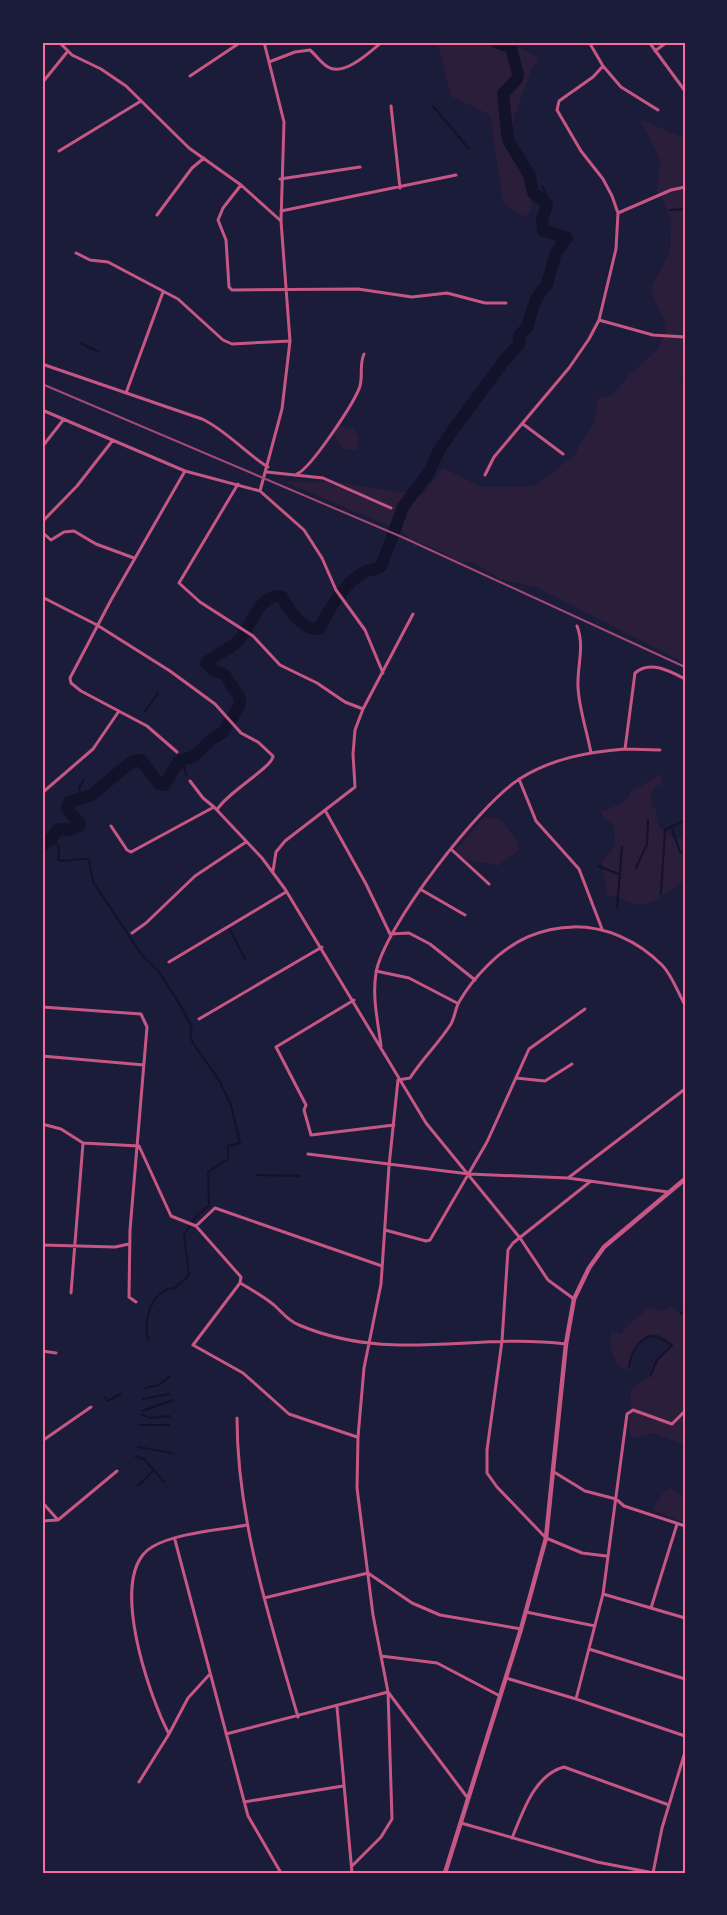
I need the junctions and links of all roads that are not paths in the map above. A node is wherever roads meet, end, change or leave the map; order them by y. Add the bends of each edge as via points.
1 (59, 42) edge
2 (66, 42) edge
3 (241, 42) edge
4 (264, 42) edge
5 (382, 42) edge
6 (589, 42) edge
7 (649, 42) edge
8 (667, 42) edge
9 (63, 46) junction
10 (68, 51) junction
11 (655, 51) junction
12 (269, 62) junction
13 (603, 66) junction
14 (190, 76) dead end
15 (42, 83) edge
16 (685, 91) edge
17 (141, 101) junction
18 (391, 106) dead end
19 (658, 110) dead end
20 (59, 151) dead end
21 (204, 159) junction
22 (360, 167) dead end
23 (456, 175) dead end
24 (280, 179) junction
25 (241, 185) junction
26 (685, 187) edge
27 (400, 188) junction
28 (281, 211) junction
29 (618, 213) junction
30 (158, 215) dead end
31 (281, 221) junction
32 (76, 254) dead end
33 (287, 291) junction
34 (163, 292) junction
35 (506, 303) dead end
36 (599, 320) junction
37 (685, 337) edge
38 (290, 341) junction
39 (364, 354) dead end
40 (42, 364) edge
41 (126, 393) junction
42 (42, 410) edge
43 (64, 419) junction
44 (523, 424) junction
45 (113, 440) junction
46 (42, 447) edge
47 (563, 454) dead end
48 (268, 467) junction
49 (185, 471) junction
50 (267, 472) junction
51 (297, 474) junction
52 (485, 475) dead end
53 (238, 484) junction
54 (260, 491) junction
55 (391, 508) dead end
56 (42, 522) edge
57 (42, 532) edge
58 (134, 558) junction
59 (42, 597) edge
60 (413, 614) dead end
61 (97, 624) junction
62 (577, 626) dead end
63 (383, 673) junction
64 (685, 679) edge
65 (363, 709) junction
66 (119, 711) junction
67 (625, 749) junction
68 (660, 750) dead end
69 (177, 752) dead end
70 (591, 753) junction
71 (519, 779) junction
72 (190, 781) dead end
73 (42, 793) edge
74 (216, 809) junction
75 (326, 812) junction
76 (111, 826) dead end
77 (246, 842) junction
78 (452, 850) junction
79 (273, 873) junction
80 (489, 884) dead end
81 (420, 889) junction
82 (286, 892) junction
83 (465, 915) dead end
84 (602, 929) junction
85 (132, 933) dead end
86 (390, 934) junction
87 (322, 947) junction
88 (169, 962) dead end
89 (376, 971) junction
90 (476, 980) junction
91 (354, 1000) junction
92 (458, 1004) junction
93 (685, 1005) edge
94 (42, 1007) edge
95 (585, 1009) dead end
96 (199, 1019) dead end
97 (381, 1048) junction
98 (42, 1056) edge
99 (572, 1064) dead end
100 (144, 1065) junction
101 (516, 1078) junction
102 (398, 1080) junction
103 (685, 1089) edge
104 (42, 1124) edge
105 (394, 1125) junction
106 (83, 1143) junction
107 (139, 1146) junction
108 (308, 1154) dead end
109 (388, 1166) junction
110 (469, 1174) junction
111 (568, 1178) junction
112 (685, 1179) edge
113 (591, 1181) junction
114 (670, 1192) junction
115 (196, 1226) junction
116 (385, 1230) junction
117 (520, 1238) junction
118 (129, 1244) junction
119 (42, 1245) edge
120 (75, 1246) junction
121 (382, 1266) junction
122 (240, 1283) junction
123 (71, 1293) dead end
124 (574, 1299) junction
125 (136, 1302) dead end
126 (502, 1341) junction
127 (566, 1344) junction
128 (369, 1345) junction
129 (42, 1351) edge
130 (56, 1353) dead end
131 (91, 1407) dead end
132 (685, 1411) edge
133 (237, 1418) dead end
134 (358, 1437) junction
135 (42, 1441) edge
136 (117, 1471) dead end
137 (554, 1472) junction
138 (616, 1499) junction
139 (42, 1502) edge
140 (58, 1520) junction
141 (42, 1521) edge
142 (677, 1523) junction
143 (247, 1525) junction
144 (685, 1526) edge
145 (546, 1538) junction
146 (174, 1540) junction
147 (606, 1556) junction
148 (368, 1573) junction
149 (603, 1594) junction
150 (264, 1598) junction
151 (651, 1608) junction
152 (526, 1612) junction
153 (685, 1618) edge
154 (595, 1626) junction
155 (521, 1629) junction
156 (589, 1649) junction
157 (381, 1656) junction
158 (209, 1675) junction
159 (506, 1678) junction
160 (685, 1678) edge
161 (388, 1692) junction
162 (500, 1696) junction
163 (576, 1699) junction
164 (337, 1707) junction
165 (298, 1717) junction
166 (169, 1734) junction
167 (226, 1734) junction
168 (685, 1736) edge
169 (685, 1752) edge
170 (139, 1782) dead end
171 (343, 1786) junction
172 (467, 1797) junction
173 (244, 1802) junction
174 (669, 1805) junction
175 (460, 1822) junction
176 (512, 1838) junction
177 (352, 1866) junction
178 (281, 1873) edge
179 (352, 1873) edge
180 (445, 1873) edge
181 (654, 1873) edge

1 - 9 street
2 - 9 street
3 - 14 street
4 - 12 street
5 - 12 street via 338,70 330,68 310,50
6 - 13 street
7 - 11 street
8 - 11 street
9 - 10 street
10 - 15 street
10 - 17 street via 112,76
11 - 16 street
12 - 24 street via 284,122
13 - 19 street via 621,87
13 - 29 street via 559,101 557,110 603,179
17 - 20 street
17 - 21 street
18 - 27 street
21 - 25 street
21 - 30 street via 192,168
22 - 24 street
23 - 27 street
24 - 28 street
25 - 31 street
25 - 33 street via 218,216 226,240 229,287
26 - 29 street
27 - 28 street
28 - 31 street
29 - 36 street via 616,249
31 - 33 street
32 - 34 street via 108,262
33 - 35 street via 358,289 412,297 447,293 485,303
33 - 38 street
34 - 38 street via 178,299 232,344
34 - 41 street
36 - 37 street via 653,335
36 - 44 street via 580,354
38 - 48 street via 282,409
39 - 51 street via 360,385 351,407 308,467
40 - 41 street
41 - 48 street via 213,424
42 - 43 street
43 - 45 street
43 - 46 street
44 - 47 street
44 - 52 street via 489,463
45 - 49 street
45 - 56 street
48 - 50 street
49 - 53 street
49 - 58 street
50 - 51 street
50 - 54 street
51 - 55 street via 323,478
53 - 54 street
53 - 65 street via 179,582 200,602 249,634 280,665
54 - 63 street via 304,530 336,590 365,630
57 - 58 street via 51,540 74,531
58 - 61 street
59 - 61 street
60 - 63 street
61 - 66 street via 71,683
61 - 74 street via 215,704 234,727 273,756 273,761
62 - 70 street via 582,655 578,690
63 - 65 street
64 - 67 street via 652,666 635,673
65 - 75 street via 353,744 356,787
66 - 69 street via 147,726
66 - 73 street via 93,749
67 - 68 street
67 - 70 street
70 - 71 street via 572,756
71 - 78 street via 494,799
71 - 84 street via 536,821 573,858
72 - 74 street
74 - 76 street via 131,852
74 - 77 street
75 - 79 street via 285,841 276,852
75 - 86 street
77 - 79 street
77 - 85 street via 195,876
78 - 80 street
78 - 81 street
79 - 82 street
81 - 83 street
81 - 86 street
82 - 87 street
82 - 88 street
84 - 90 street via 556,926 512,944
84 - 93 street via 628,941 663,966
86 - 89 street
86 - 90 street via 409,933 430,944
87 - 91 street
87 - 96 street
89 - 92 street via 409,978
89 - 97 street
90 - 92 street
91 - 97 street
91 - 105 street via 276,1047 306,1105 310,1135
92 - 102 street via 452,1022 430,1054 410,1078
94 - 100 street via 141,1014 147,1027
95 - 101 street via 529,1049
97 - 102 street
98 - 100 street
99 - 101 street via 545,1081
100 - 107 street
101 - 110 street
102 - 105 street
102 - 110 street via 440,1143
103 - 111 street
104 - 106 street via 61,1129
105 - 109 street
106 - 107 street
106 - 120 street
107 - 115 street via 171,1216
107 - 118 street
108 - 109 street
109 - 110 street
109 - 116 street
110 - 111 street
110 - 116 street via 428,1241
110 - 117 street
111 - 113 street
112 - 114 street
113 - 114 street
113 - 117 street
114 - 124 street via 604,1246
115 - 121 street via 211,1210 220,1208
115 - 122 street via 235,1268
116 - 121 street
117 - 124 street via 548,1280
117 - 126 street via 510,1246 506,1259
118 - 120 street
118 - 125 street via 129,1297
119 - 120 street
120 - 123 street
121 - 128 street
122 - 128 street via 296,1324
122 - 134 street via 193,1345 243,1373 289,1414
124 - 127 street
126 - 127 street
126 - 128 street
126 - 145 street via 486,1466 497,1487
127 - 137 street
128 - 134 street
129 - 130 street
131 - 135 street
132 - 138 street via 672,1424 639,1411 627,1414
133 - 143 street
134 - 148 street via 357,1488
136 - 140 street
137 - 138 street via 585,1491
137 - 145 street
138 - 142 street via 624,1506
138 - 147 street
139 - 140 street
140 - 141 street
142 - 144 street
142 - 151 street
143 - 146 street
143 - 150 street
145 - 147 street via 582,1553
145 - 152 street
146 - 158 street
146 - 166 street via 144,1554 133,1588 132,1606 135,1639
147 - 149 street
148 - 150 street
148 - 155 street via 412,1603 440,1615
148 - 157 street
149 - 151 street
149 - 154 street
150 - 165 street
151 - 153 street
152 - 154 street
152 - 155 street
154 - 156 street
155 - 159 street
156 - 160 street
156 - 163 street
157 - 161 street
157 - 162 street via 437,1663
158 - 166 street via 188,1698
158 - 167 street
159 - 162 street
159 - 163 street
161 - 164 street
161 - 172 street
161 - 177 street via 392,1819 381,1837
162 - 172 street
163 - 168 street
164 - 165 street
164 - 171 street
165 - 167 street
166 - 170 street
167 - 173 street
169 - 174 street
171 - 173 street
171 - 177 street
172 - 175 street
173 - 178 street
174 - 176 street via 564,1767 550,1774 535,1790
174 - 181 street
175 - 176 street
175 - 180 street
176 - 181 street
177 - 179 street

